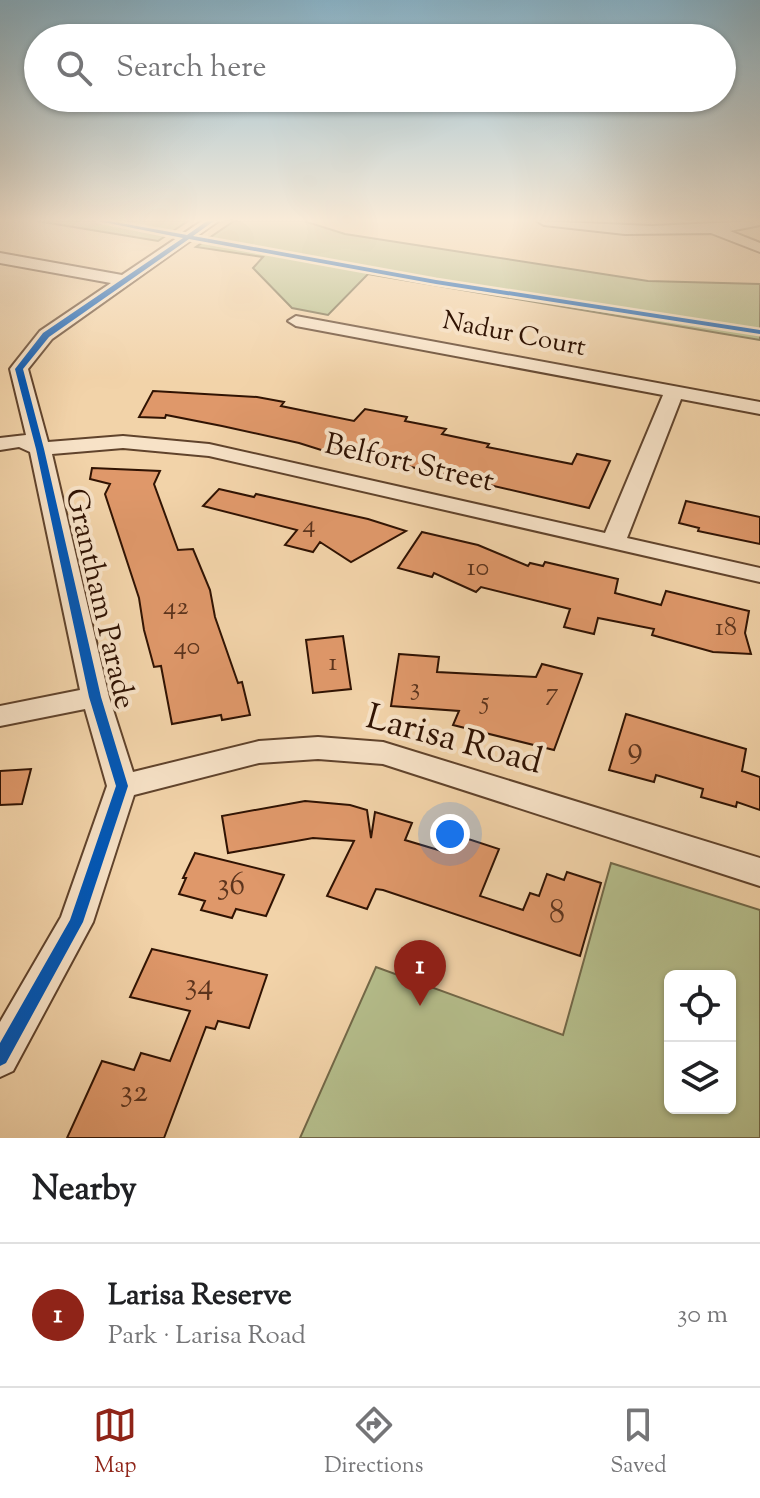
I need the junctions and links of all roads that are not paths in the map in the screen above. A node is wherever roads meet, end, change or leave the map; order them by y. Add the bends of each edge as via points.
1 (90, 274) edge
2 (132, 274) edge
3 (123, 280) junction
4 (296, 321) dead end
5 (10, 369) edge
6 (674, 392) junction
7 (760, 408) edge
8 (0, 444) edge
9 (40, 449) junction
10 (614, 540) junction
11 (760, 575) edge
12 (95, 697) junction
13 (0, 716) edge
14 (122, 786) junction
15 (760, 872) edge
16 (0, 1058) edge

1 - 3 street
2 - 3 street, Grantham Parade
3 - 5 street, Grantham Parade via 46,335
4 - 6 street, Nadur Court
5 - 9 street, Grantham Parade
6 - 7 street, Nadur Court
6 - 10 street
8 - 9 street, Belfort Street via 21,440
9 - 10 street, Belfort Street via 123,442 209,450
9 - 12 street, Grantham Parade
10 - 11 street, Belfort Street
12 - 13 street
12 - 14 street, Grantham Parade
14 - 15 street, Larisa Road via 259,752 318,748 383,753
14 - 16 street via 76,922

